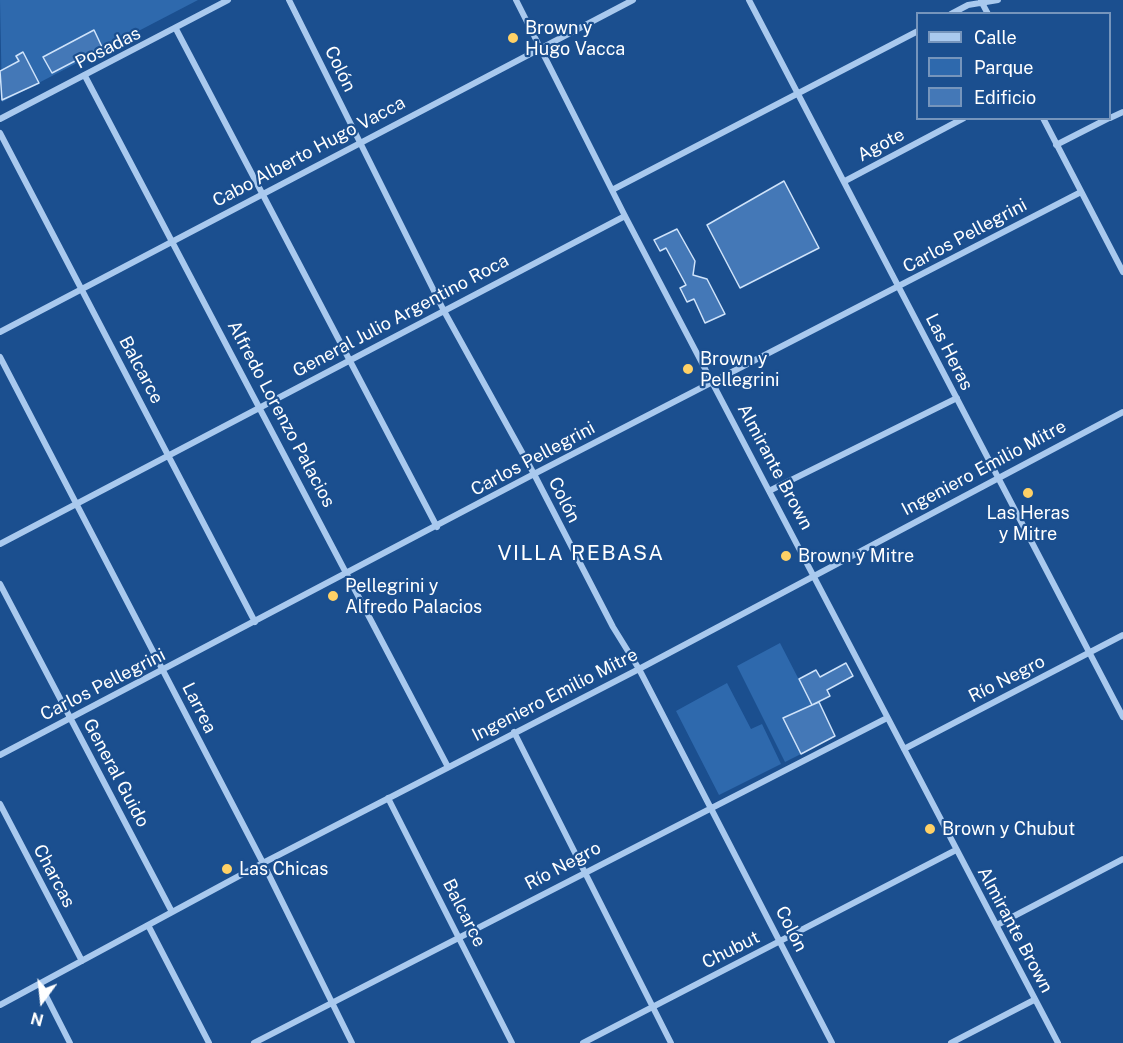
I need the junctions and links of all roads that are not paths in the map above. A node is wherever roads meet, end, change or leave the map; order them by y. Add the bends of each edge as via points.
1 (228, 0) edge
2 (289, 0) edge
3 (516, 0) edge
4 (633, 0) edge
5 (749, 0) edge
6 (998, 0) edge
7 (981, 1) edge
8 (955, 12) edge
9 (176, 29) junction
10 (916, 32) edge
11 (541, 47) junction
12 (85, 76) junction
13 (798, 92) junction
14 (0, 119) edge
15 (959, 120) edge
16 (1044, 120) edge
17 (1105, 120) edge
18 (0, 133) edge
19 (359, 142) junction
20 (1056, 145) junction
21 (845, 181) junction
22 (612, 190) junction
23 (1081, 192) junction
24 (263, 194) junction
25 (625, 216) junction
26 (171, 243) junction
27 (1121, 263) edge
28 (1123, 272) edge
29 (900, 287) junction
30 (81, 289) junction
31 (444, 311) junction
32 (0, 332) edge
33 (0, 357) edge
34 (351, 360) junction
35 (713, 382) junction
36 (957, 398) junction
37 (260, 407) junction
38 (1123, 412) edge
39 (170, 457) junction
40 (534, 474) junction
41 (999, 478) junction
42 (771, 490) junction
43 (77, 503) junction
44 (437, 527) junction
45 (0, 544) edge
46 (349, 573) junction
47 (814, 574) junction
48 (0, 584) edge
49 (255, 622) junction
50 (1123, 635) edge
51 (1089, 653) junction
52 (639, 669) junction
53 (163, 671) junction
54 (1123, 717) edge
55 (70, 718) junction
56 (887, 718) junction
57 (514, 732) junction
58 (904, 749) junction
59 (0, 755) edge
60 (448, 767) junction
61 (388, 798) junction
62 (0, 804) edge
63 (711, 806) junction
64 (956, 850) junction
65 (1123, 859) edge
66 (262, 863) junction
67 (585, 872) junction
68 (172, 912) junction
69 (148, 925) junction
70 (997, 925) junction
71 (460, 937) junction
72 (780, 941) junction
73 (82, 961) junction
74 (40, 984) junction
75 (1034, 1000) junction
76 (332, 1004) junction
77 (0, 1005) edge
78 (652, 1006) junction
79 (70, 1043) edge
80 (209, 1043) edge
81 (254, 1043) edge
82 (352, 1043) edge
83 (512, 1043) edge
84 (583, 1043) edge
85 (671, 1043) edge
86 (832, 1043) edge
87 (951, 1043) edge
88 (1058, 1043) edge

1 - 9 street, Posadas
2 - 19 street, Colón
3 - 11 street, Almirante Brown
4 - 11 street, Cabo Alberto Hugo Vacca
5 - 13 street, Las Heras
6 - 7 street
7 - 8 street
9 - 12 street, Posadas
9 - 24 street
10 - 13 street
11 - 19 street, Cabo Alberto Hugo Vacca
11 - 22 street, Almirante Brown
12 - 14 street, Posadas
12 - 26 street, Alfredo Lorenzo Palacios
13 - 21 street, Las Heras
13 - 22 street
15 - 21 street, Agote
16 - 20 street
17 - 20 street
18 - 30 street, Balcarce
19 - 24 street, Cabo Alberto Hugo Vacca
19 - 31 street, Colón
20 - 23 street
21 - 29 street, Las Heras
22 - 25 street, Almirante Brown
23 - 27 street
23 - 29 street, Carlos Pellegrini
24 - 26 street, Cabo Alberto Hugo Vacca
24 - 34 street
25 - 31 street, General Julio Argentino Roca
25 - 35 street, Almirante Brown
26 - 30 street, Cabo Alberto Hugo Vacca
26 - 37 street, Alfredo Lorenzo Palacios
27 - 28 street
29 - 35 street, Carlos Pellegrini
29 - 36 street, Las Heras
30 - 32 street, Cabo Alberto Hugo Vacca
30 - 39 street, Balcarce
31 - 34 street, General Julio Argentino Roca
31 - 40 street, Colón
33 - 43 street, Larrea
34 - 37 street, General Julio Argentino Roca
34 - 44 street
35 - 40 street, Carlos Pellegrini
35 - 42 street, Almirante Brown
36 - 41 street, Las Heras
36 - 42 street
37 - 39 street, General Julio Argentino Roca
37 - 46 street, Alfredo Lorenzo Palacios
38 - 41 street, Ingeniero Emilio Mitre
39 - 43 street, General Julio Argentino Roca
39 - 49 street, Balcarce
40 - 44 street, Carlos Pellegrini
40 - 52 street, Colón
41 - 47 street, Ingeniero Emilio Mitre
41 - 51 street, Las Heras
42 - 47 street, Almirante Brown
43 - 45 street, General Julio Argentino Roca
43 - 53 street, Larrea
44 - 46 street, Carlos Pellegrini
46 - 49 street, Carlos Pellegrini
46 - 60 street, Alfredo Lorenzo Palacios
47 - 52 street, Ingeniero Emilio Mitre
47 - 56 street, Almirante Brown
48 - 55 street, General Guido
49 - 53 street, Carlos Pellegrini
50 - 51 street, Río Negro
51 - 54 street, Las Heras
51 - 58 street, Río Negro
52 - 57 street, Ingeniero Emilio Mitre
52 - 63 street, Colón
53 - 55 street, Carlos Pellegrini
53 - 66 street, Larrea
55 - 59 street, Carlos Pellegrini
55 - 68 street, General Guido
56 - 58 street, Almirante Brown
56 - 63 street, Río Negro
57 - 60 street, Ingeniero Emilio Mitre
57 - 67 street
58 - 64 street, Almirante Brown
60 - 61 street, Ingeniero Emilio Mitre
61 - 66 street, Ingeniero Emilio Mitre
61 - 71 street, Balcarce
62 - 73 street, Charcas
63 - 67 street, Río Negro
63 - 72 street, Colón
64 - 70 street, Almirante Brown
64 - 72 street, Chubut
65 - 70 street
66 - 68 street, Ingeniero Emilio Mitre
66 - 76 street, Larrea
67 - 71 street, Río Negro
67 - 78 street
68 - 69 street, Ingeniero Emilio Mitre
69 - 73 street, Ingeniero Emilio Mitre
69 - 80 street
70 - 75 street, Almirante Brown
71 - 76 street, Río Negro
71 - 83 street, Balcarce
72 - 78 street, Chubut
72 - 86 street, Colón
73 - 74 street, Ingeniero Emilio Mitre
74 - 77 street, Ingeniero Emilio Mitre
74 - 79 street
75 - 87 street
75 - 88 street, Almirante Brown
76 - 81 street, Río Negro
76 - 82 street, Larrea
78 - 84 street, Chubut
78 - 85 street

